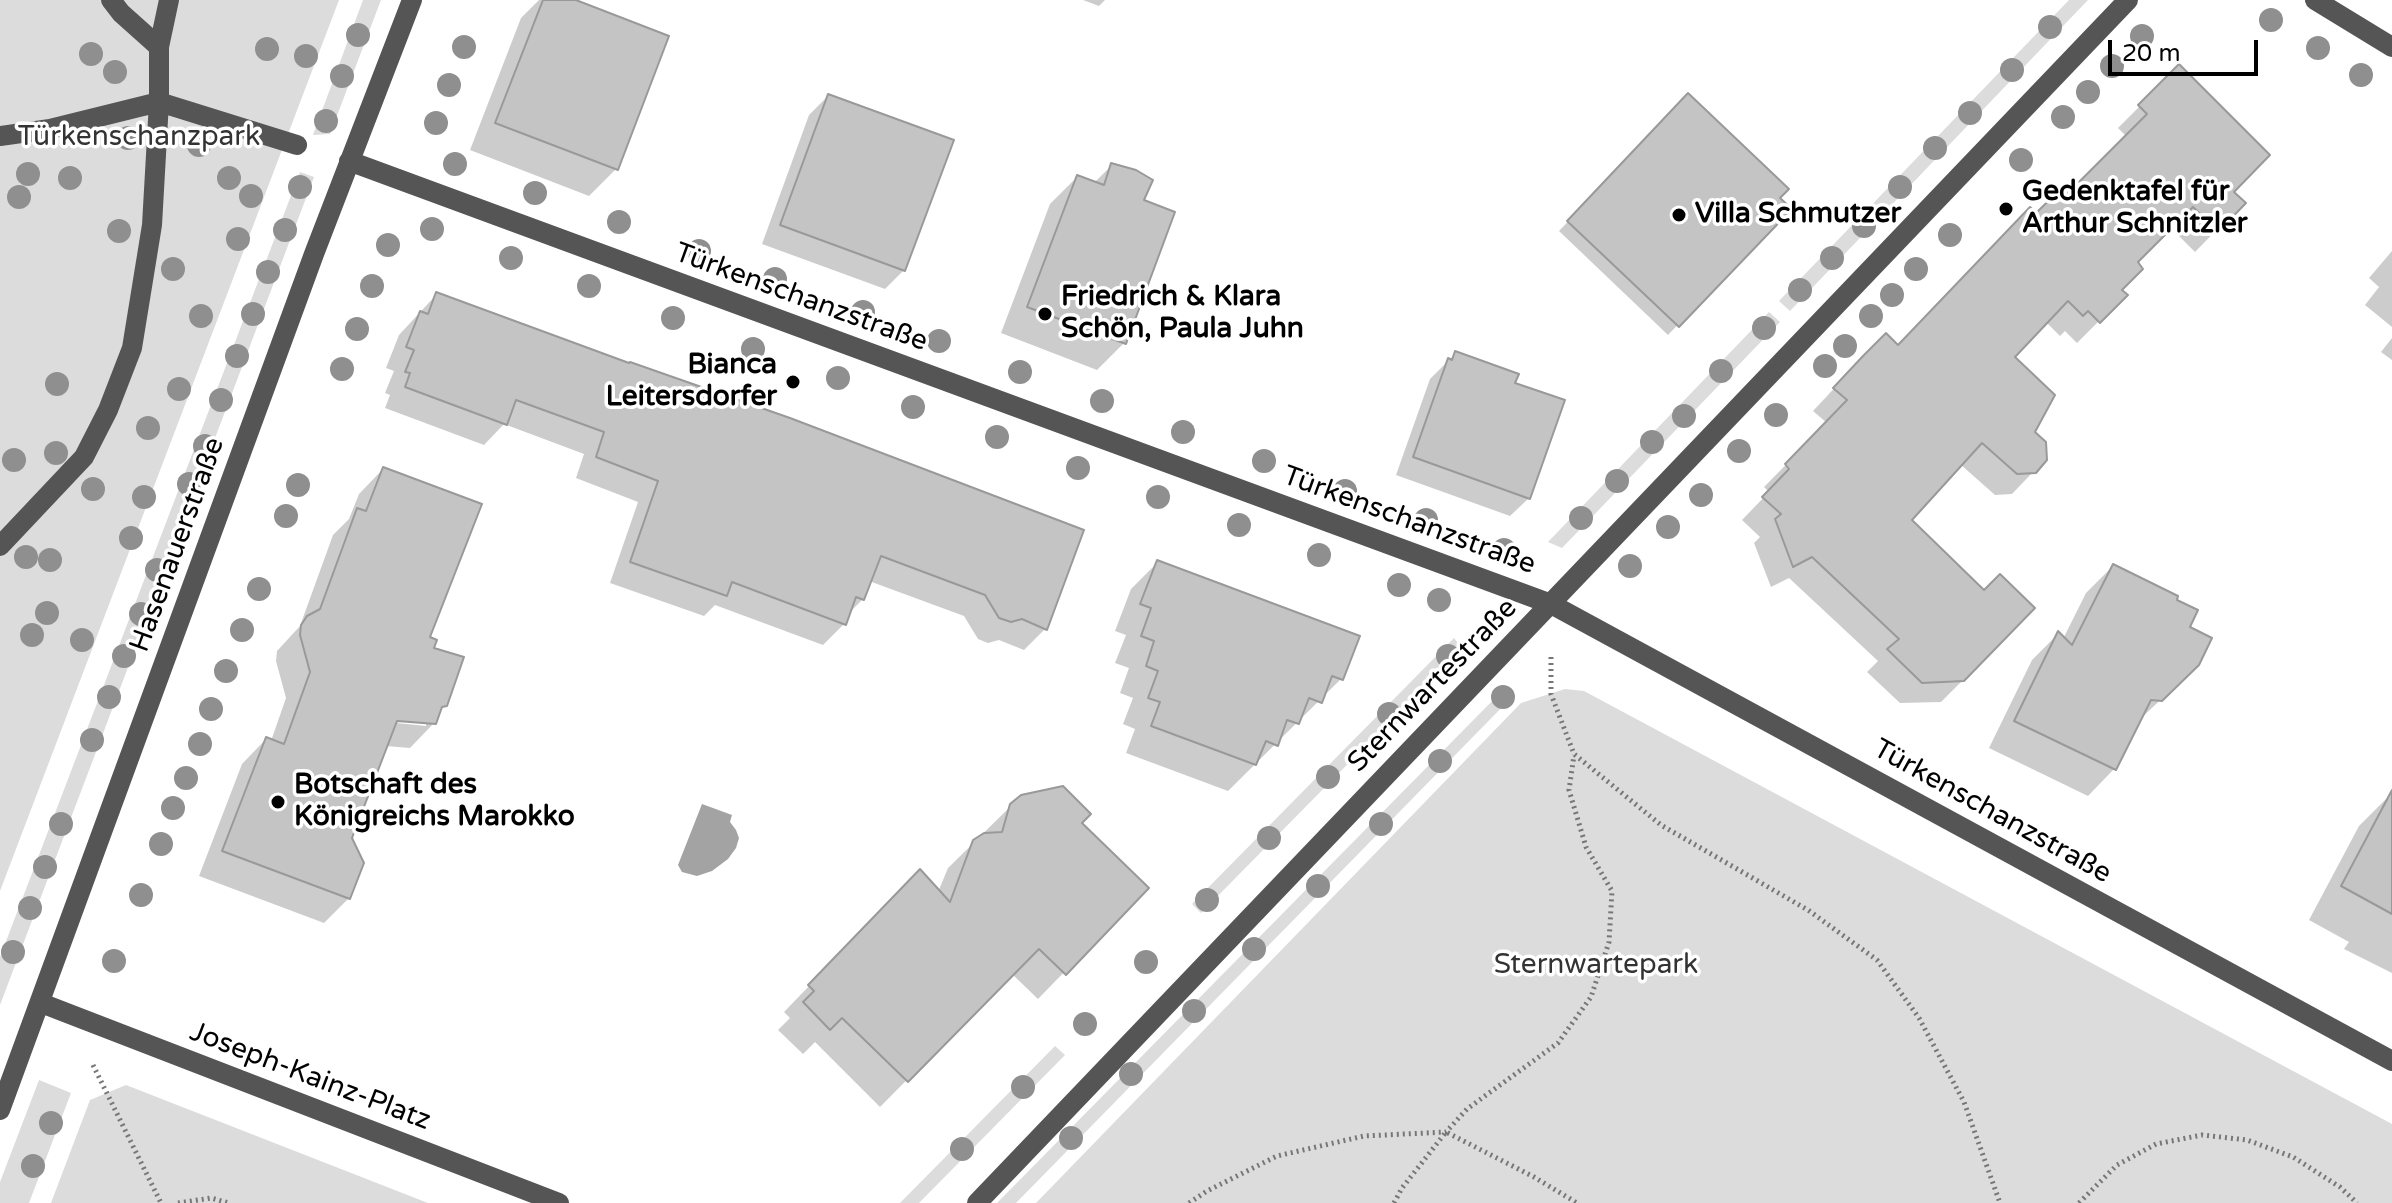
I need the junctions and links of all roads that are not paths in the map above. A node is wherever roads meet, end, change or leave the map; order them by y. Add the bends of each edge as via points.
1 (111, 0) edge
2 (169, 0) edge
3 (412, 0) edge
4 (2128, 0) edge
5 (2315, 0) edge
6 (159, 47) junction
7 (2392, 47) edge
8 (159, 102) junction
9 (0, 136) edge
10 (297, 145) dead end
11 (349, 161) junction
12 (0, 546) edge
13 (1551, 604) junction
14 (41, 1003) junction
15 (2392, 1061) edge
16 (0, 1110) edge
17 (559, 1203) edge
18 (977, 1203) edge

1 - 6 street
2 - 6 street
3 - 11 street, Hasenauerstraße
4 - 13 street, Sternwartestraße
5 - 7 street
6 - 8 street
8 - 9 street
8 - 10 street
8 - 12 street via 152,225 132,348 84,457
11 - 13 street, Türkenschanzstraße
11 - 14 street, Hasenauerstraße
13 - 15 street, Türkenschanzstraße
13 - 18 street, Sternwartestraße
14 - 16 street, Hasenauerstraße
14 - 17 street, Joseph-Kainz-Platz

